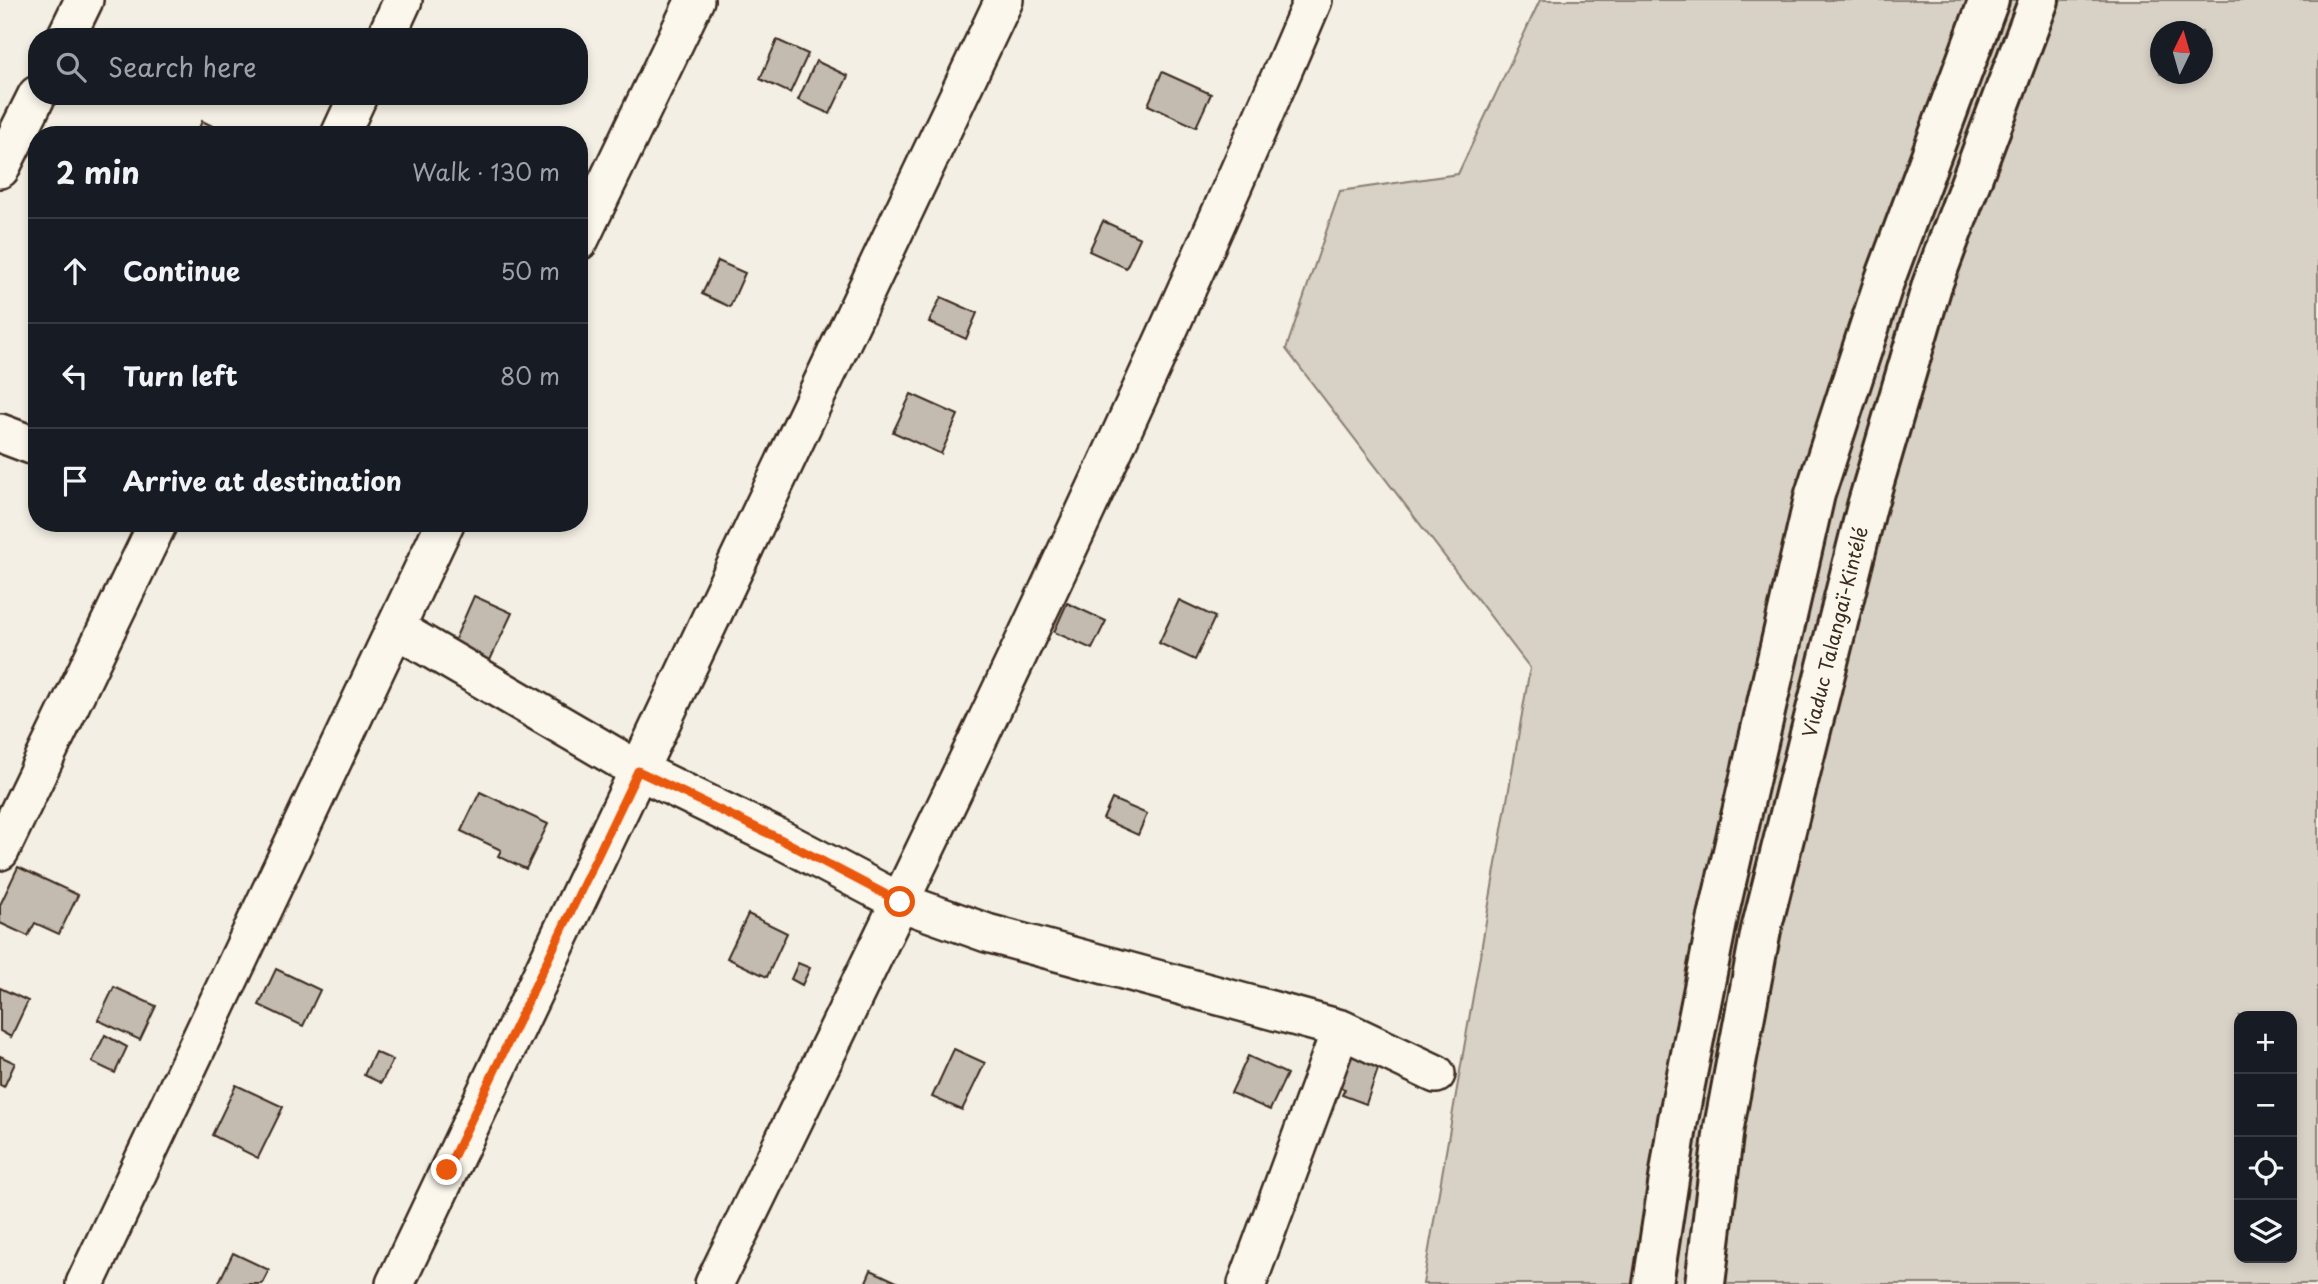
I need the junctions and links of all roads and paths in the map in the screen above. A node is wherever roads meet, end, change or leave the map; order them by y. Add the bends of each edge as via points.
1 (84, 0) edge
2 (403, 0) edge
3 (695, 0) edge
4 (1004, 0) edge
5 (1313, 0) edge
6 (1989, 0) edge
7 (2039, 0) edge
8 (70, 28) edge
9 (390, 28) edge
10 (32, 105) edge
11 (354, 105) edge
12 (344, 126) edge
13 (0, 169) edge
14 (588, 222) edge
15 (0, 433) edge
16 (28, 444) edge
17 (154, 532) edge
18 (441, 532) edge
19 (395, 628) junction
20 (638, 771) junction
21 (0, 851) edge
22 (900, 902) junction
23 (1341, 1029) junction
24 (1436, 1074) dead end
25 (85, 1284) edge
26 (395, 1284) edge
27 (714, 1284) edge
28 (1247, 1284) edge
29 (1653, 1284) edge
30 (1705, 1284) edge

1 - 8 street
2 - 9 street
3 - 14 street
4 - 20 street
5 - 22 street via 1230,197
6 - 29 highway via 1884,282 1815,494 1718,916 1678,1120
7 - 30 highway, Viaduc Talangaï-Kintélé via 1931,285 1867,506 1761,930 1724,1127
10 - 13 street
11 - 12 street
15 - 16 street
17 - 21 street
18 - 19 street
19 - 20 street
19 - 25 street
20 - 22 street
20 - 26 street
22 - 23 street via 987,933
22 - 27 street
23 - 24 street
23 - 28 street

